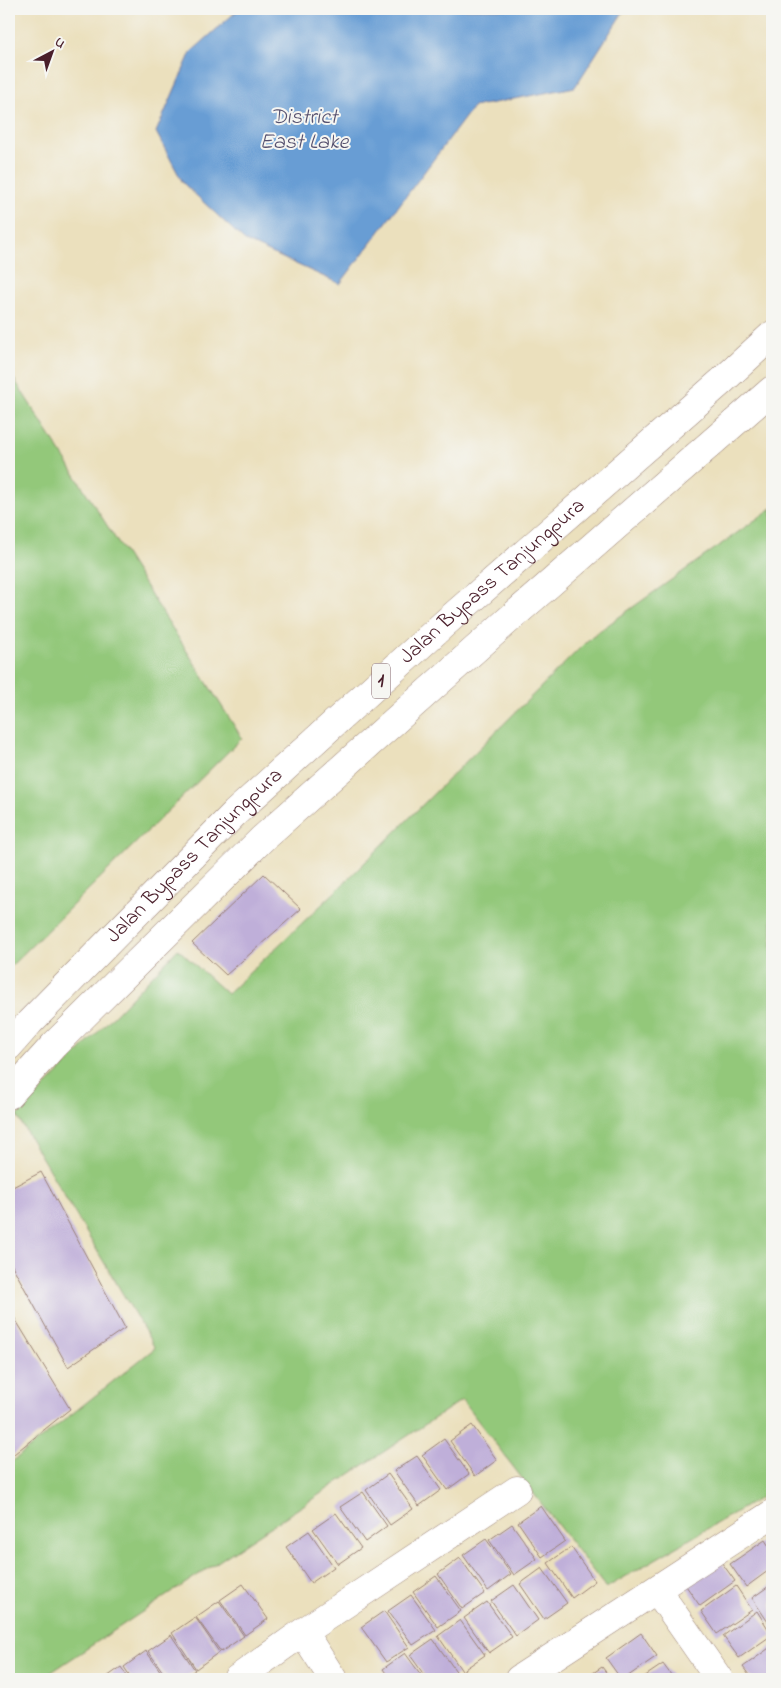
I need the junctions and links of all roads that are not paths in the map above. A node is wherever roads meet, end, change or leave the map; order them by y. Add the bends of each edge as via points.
1 (772, 335) edge
2 (772, 390) edge
3 (9, 1046) edge
4 (9, 1095) edge
5 (517, 1490) dead end
6 (772, 1514) edge
7 (657, 1590) junction
8 (303, 1632) junction
9 (237, 1679) edge
10 (334, 1679) edge
11 (520, 1679) edge
12 (719, 1679) edge

1 - 3 main road, Jalan Bypass Tanjungpura / 1 via 235,813
2 - 4 main road, Jalan Bypass Tanjungpura / 1 via 262,838 54,1045
5 - 8 main road
6 - 7 main road
7 - 11 main road
7 - 12 main road
8 - 9 main road
8 - 10 main road

